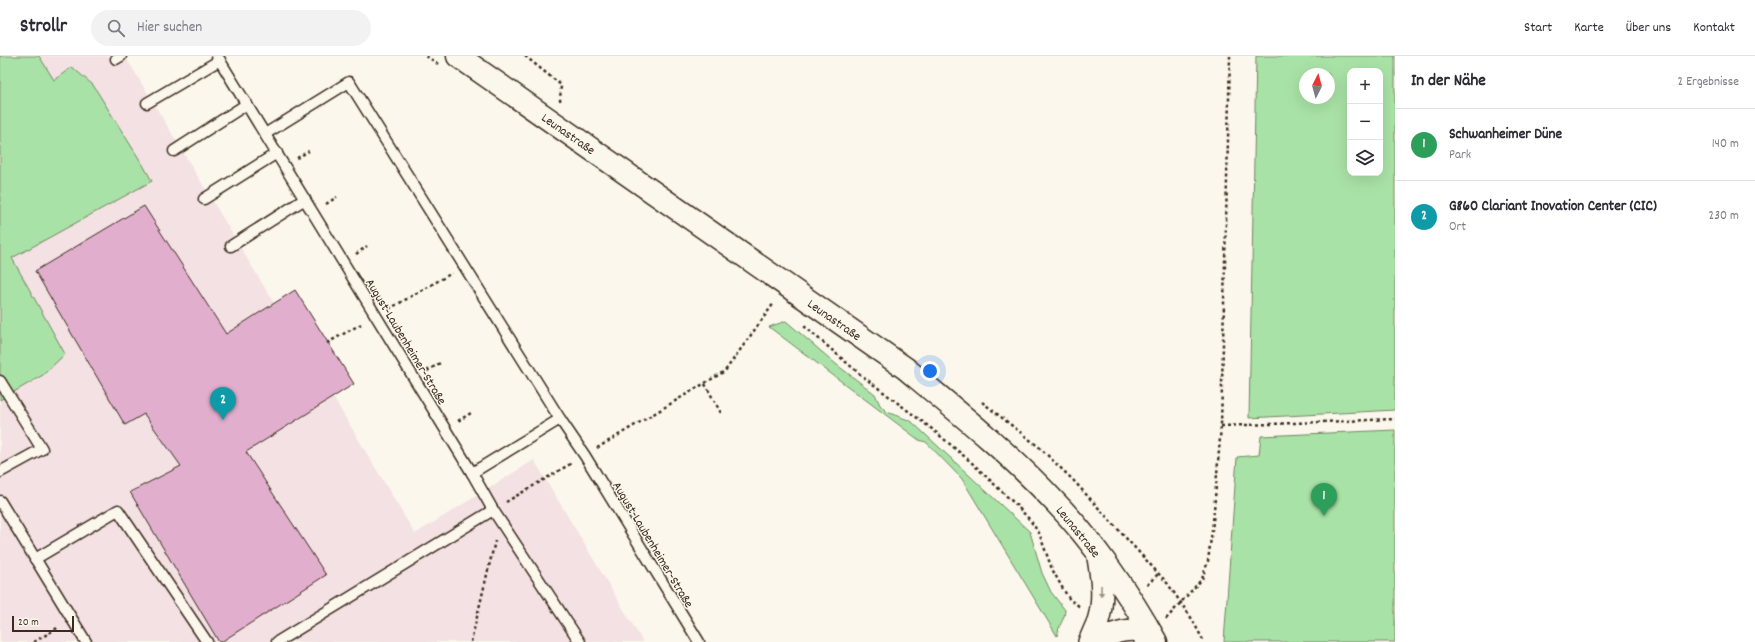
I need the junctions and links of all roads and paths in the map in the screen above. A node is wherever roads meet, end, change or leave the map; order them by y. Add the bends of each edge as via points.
1 (426, 56) edge
2 (458, 56) edge
3 (525, 56) edge
4 (1230, 56) edge
5 (218, 58) edge
6 (438, 65) dead end
7 (560, 101) dead end
8 (147, 102) dead end
9 (247, 104) junction
10 (265, 134) junction
11 (174, 151) dead end
12 (277, 153) junction
13 (204, 199) dead end
14 (305, 199) junction
15 (232, 246) dead end
16 (464, 265) junction
17 (780, 306) dead end
18 (376, 316) junction
19 (800, 322) dead end
20 (328, 343) dead end
21 (0, 381) edge
22 (705, 384) junction
23 (721, 413) dead end
24 (560, 419) junction
25 (1395, 419) edge
26 (1221, 426) junction
27 (585, 456) junction
28 (0, 472) edge
29 (472, 473) junction
30 (0, 501) edge
31 (493, 510) junction
32 (1097, 552) junction
33 (36, 559) junction
34 (1159, 573) dead end
35 (1181, 602) junction
36 (1079, 606) dead end
37 (70, 614) junction
38 (1151, 639) edge
39 (34, 642) edge
40 (86, 642) edge
41 (207, 642) edge
42 (277, 642) edge
43 (471, 642) edge
44 (580, 642) edge
45 (699, 642) edge
46 (1089, 642) edge
47 (1095, 642) edge
48 (1204, 642) edge

1 - 6 path
2 - 32 main road, Leunastraße via 905,368 1013,460 1056,503
3 - 7 path via 561,84
4 - 26 path
5 - 8 lane
5 - 9 lane, August-Laubenheimer-Straße
9 - 10 lane, August-Laubenheimer-Straße
9 - 11 lane
10 - 12 lane, August-Laubenheimer-Straße
10 - 16 lane, August-Laubenheimer-Straße via 349,82
12 - 13 lane
12 - 14 lane, August-Laubenheimer-Straße
14 - 15 lane
14 - 18 lane, August-Laubenheimer-Straße
16 - 18 path
16 - 24 lane, August-Laubenheimer-Straße
17 - 22 path via 774,302 725,371
18 - 20 path
18 - 29 lane, August-Laubenheimer-Straße
19 - 36 path via 861,376 972,462 1026,515 1039,533 1052,569 1063,589 1070,600
21 - 28 lane via 42,449
22 - 23 path
22 - 27 path
24 - 27 lane, August-Laubenheimer-Straße
24 - 29 lane
25 - 26 path
26 - 35 path via 1208,561 1202,579
27 - 31 path
27 - 45 lane, August-Laubenheimer-Straße
29 - 31 lane, August-Laubenheimer-Straße
30 - 33 lane
31 - 42 lane
31 - 43 path via 495,542
31 - 44 lane, August-Laubenheimer-Straße
32 - 38 main road, Leunastraße
32 -> 46 street via 1101,576 1101,601 1098,620
33 - 37 lane
33 - 41 lane via 118,510
34 - 35 path
35 - 48 path
37 - 39 path via 63,625
37 - 40 lane
38 - 47 street via 1142,630 1122,630

